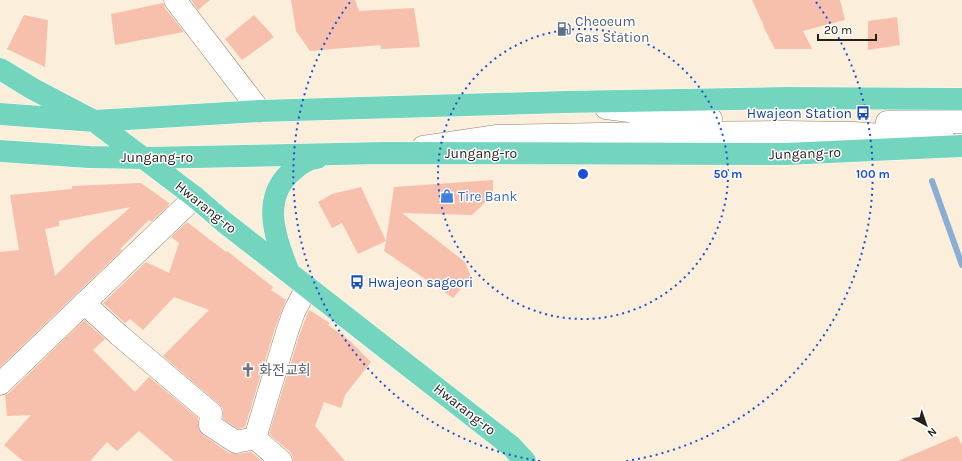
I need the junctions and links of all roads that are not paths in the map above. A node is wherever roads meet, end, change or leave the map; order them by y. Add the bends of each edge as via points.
1 (175, 0) edge
2 (0, 69) edge
3 (962, 99) edge
4 (565, 102) junction
5 (260, 111) junction
6 (0, 114) edge
7 (94, 121) junction
8 (962, 122) edge
9 (962, 140) edge
10 (962, 146) edge
11 (0, 151) edge
12 (383, 153) junction
13 (344, 154) junction
14 (143, 158) junction
15 (195, 197) junction
16 (289, 272) junction
17 (307, 287) junction
18 (84, 303) junction
19 (0, 384) edge
20 (255, 438) junction
21 (281, 461) edge
22 (525, 461) edge

1 - 5 street
2 - 7 main road, Hwarang-ro
3 - 4 main road via 786,98
4 - 5 main road
4 - 8 street via 690,119
5 - 7 main road
6 - 7 main road
7 - 14 main road, Hwarang-ro
9 - 12 street via 853,133 783,132 497,136
10 - 12 main road, Jungang-ro via 786,154
11 - 14 main road, Jungang-ro
12 - 13 main road, Jungang-ro
13 - 14 main road, Jungang-ro
13 - 16 main road via 307,160 297,166 277,189 272,215 280,250
14 - 15 main road, Hwarang-ro
15 - 16 main road, Hwarang-ro
15 - 18 street
16 - 17 main road, Hwarang-ro
17 - 20 street via 287,332
17 - 22 main road, Hwarang-ro via 511,446
18 - 19 street
18 - 20 street via 211,413 210,425 236,442
20 - 21 street

